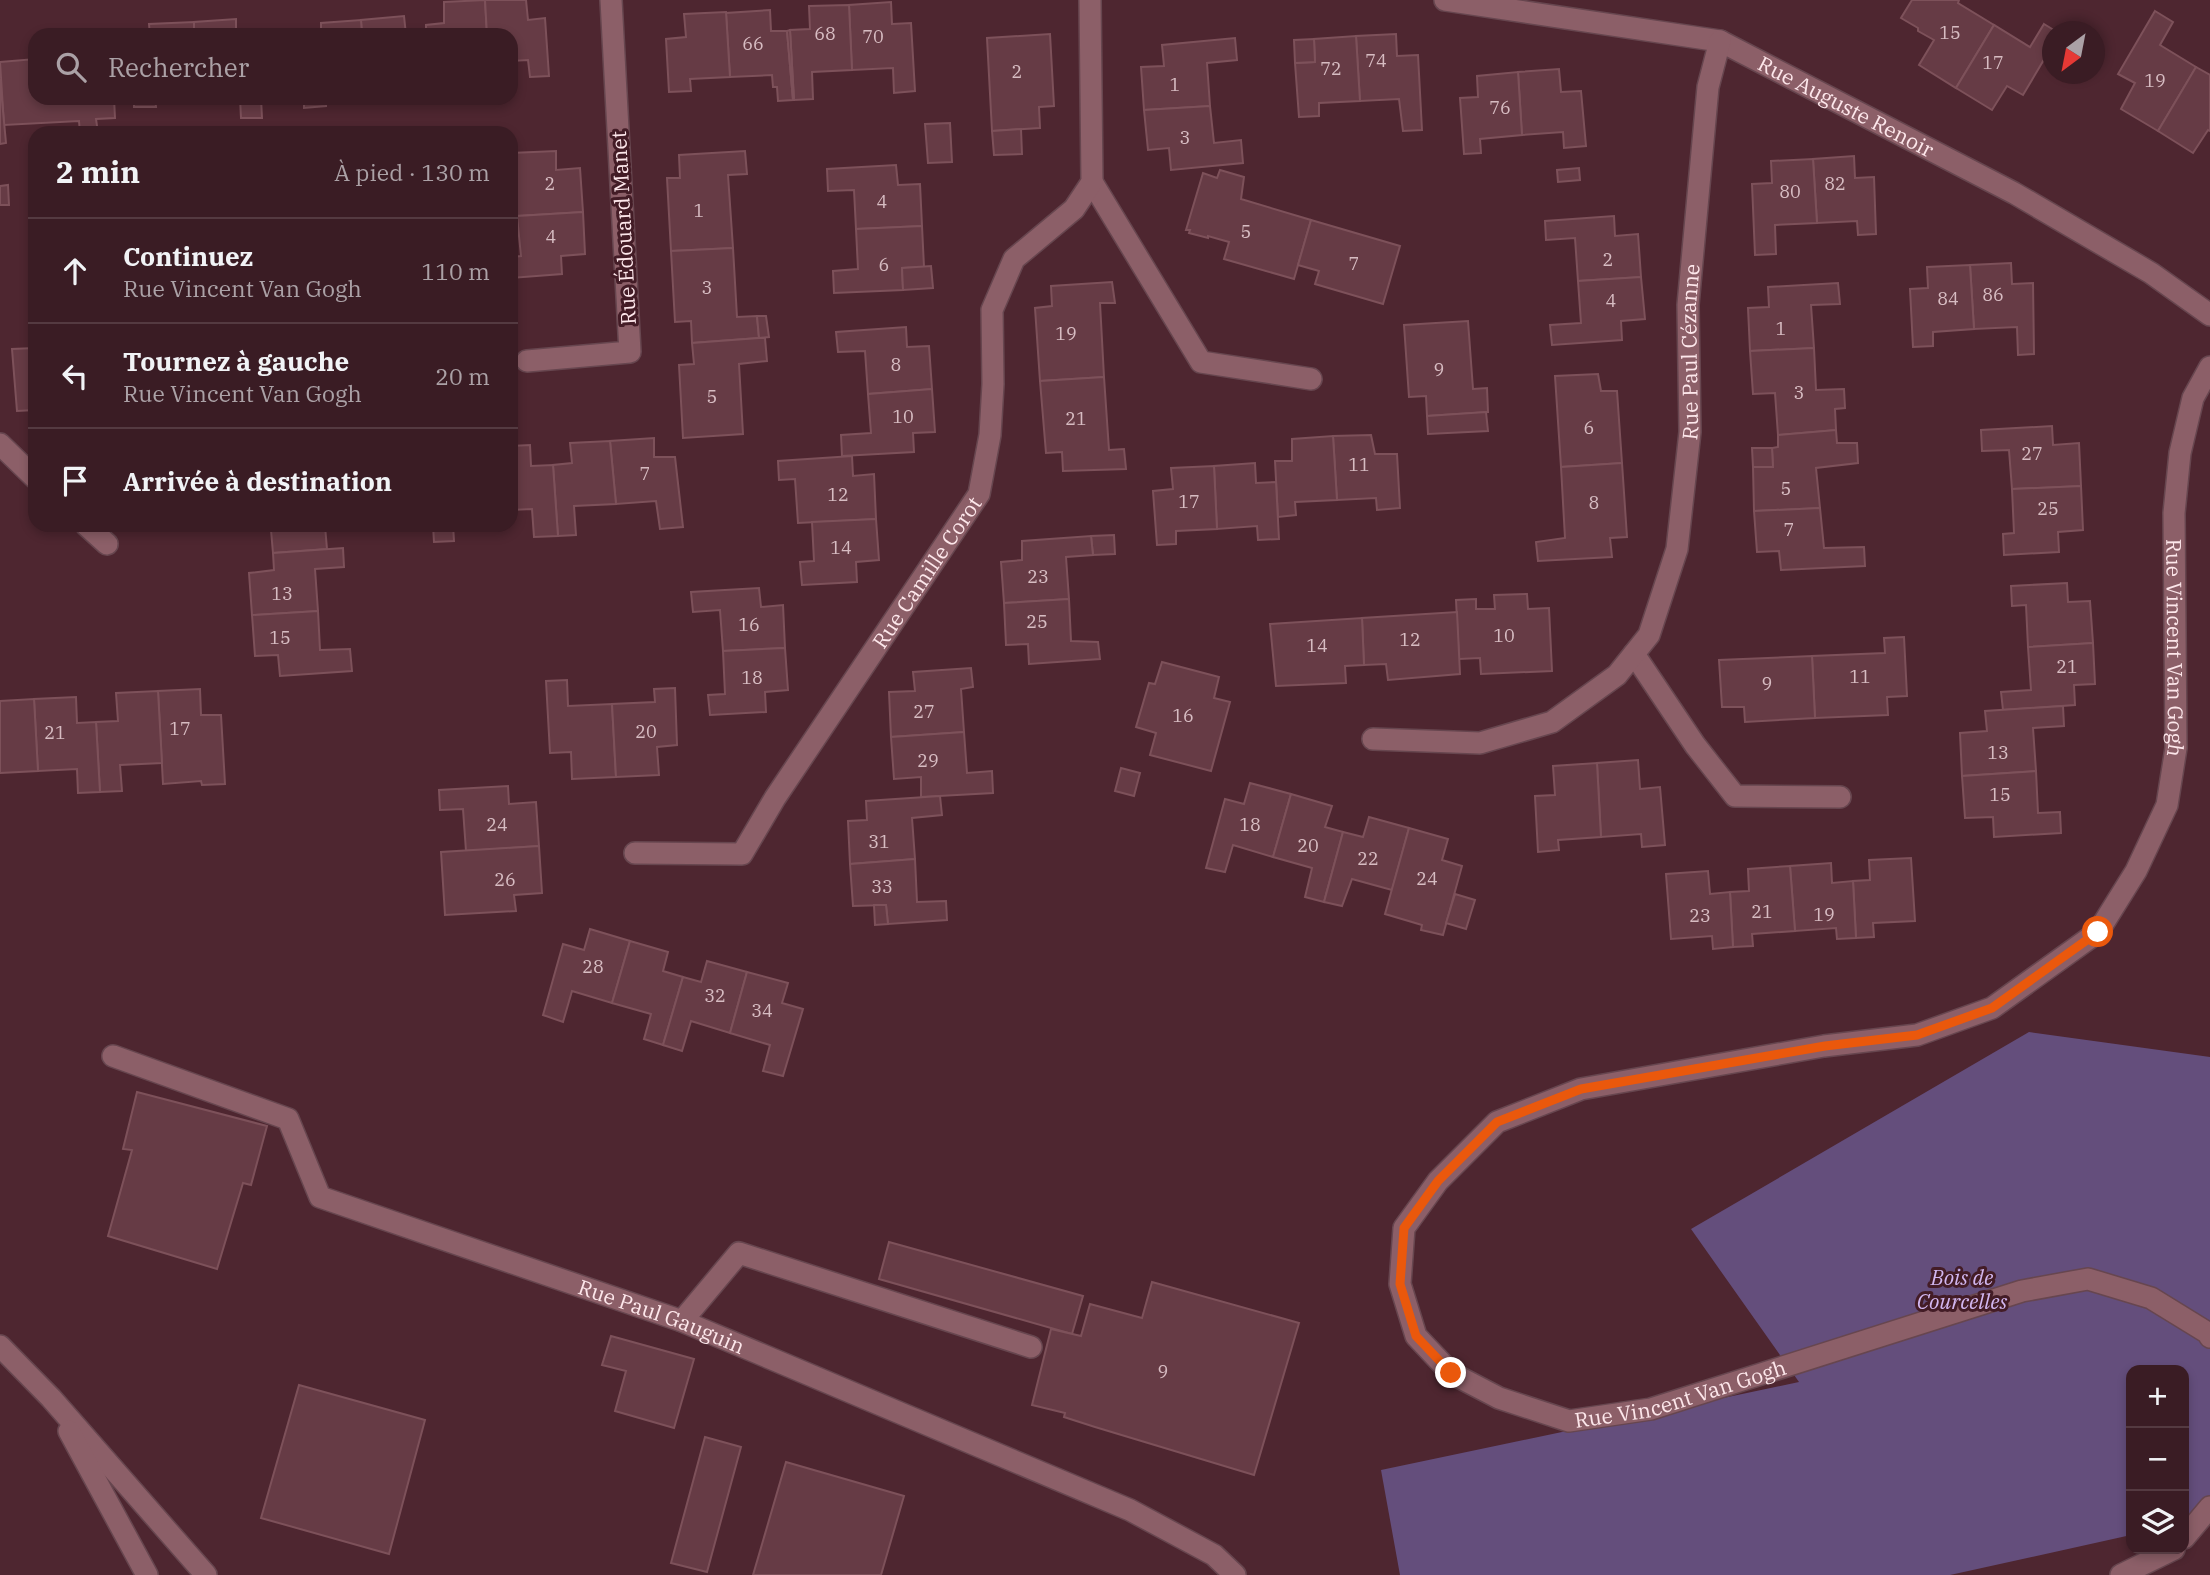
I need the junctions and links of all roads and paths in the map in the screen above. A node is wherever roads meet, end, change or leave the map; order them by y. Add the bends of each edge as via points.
1 (611, 0) edge
2 (1090, 0) edge
3 (1445, 0) edge
4 (1720, 41) junction
5 (1092, 183) junction
6 (2210, 315) edge
7 (527, 361) dead end
8 (2210, 367) edge
9 (1311, 379) dead end
10 (0, 444) edge
11 (28, 471) edge
12 (94, 532) edge
13 (107, 544) dead end
14 (1634, 654) junction
15 (1373, 740) dead end
16 (1840, 797) dead end
17 (635, 853) dead end
18 (113, 1056) dead end
19 (682, 1321) junction
20 (2210, 1337) edge
21 (0, 1346) edge
22 (1031, 1347) dead end
23 (51, 1398) junction
24 (2210, 1507) edge
25 (2189, 1532) edge
26 (2164, 1554) edge
27 (147, 1575) edge
28 (206, 1575) edge
29 (1234, 1575) edge
30 (2121, 1575) edge

1 - 7 street, Rue Édouard Manet via 630,352
2 - 5 street
3 - 4 street, Rue Auguste Renoir
4 - 6 street, Rue Auguste Renoir via 2014,193 2151,273
4 - 14 street, Rue Paul Cézanne via 1708,87 1688,305 1690,432 1677,549 1649,635
5 - 9 street via 1201,362
5 - 17 street, Rue Camille Corot via 1074,209 1014,258 992,310 990,435 979,494 775,797 742,855
8 - 20 street, Rue Vincent Van Gogh via 2193,398 2178,465 2174,513 2176,748 2167,805 2136,871 2098,932 1992,1008 1917,1035 1825,1046 1581,1089 1497,1122 1438,1181 1404,1228 1400,1284 1416,1336 1451,1373 1499,1398 1569,1421 1651,1409 2022,1291 2088,1279 2151,1298
10 - 11 street
12 - 13 street
14 - 15 street, Rue Paul Cézanne via 1617,675 1552,722 1480,743
14 - 16 street via 1735,796
18 - 19 street, Rue Paul Gauguin via 288,1119 320,1197
19 - 22 street via 739,1252
19 - 29 street, Rue Paul Gauguin via 1130,1510 1214,1555
21 - 23 street
23 - 27 street
23 - 28 street
24 - 25 street
26 - 30 street

